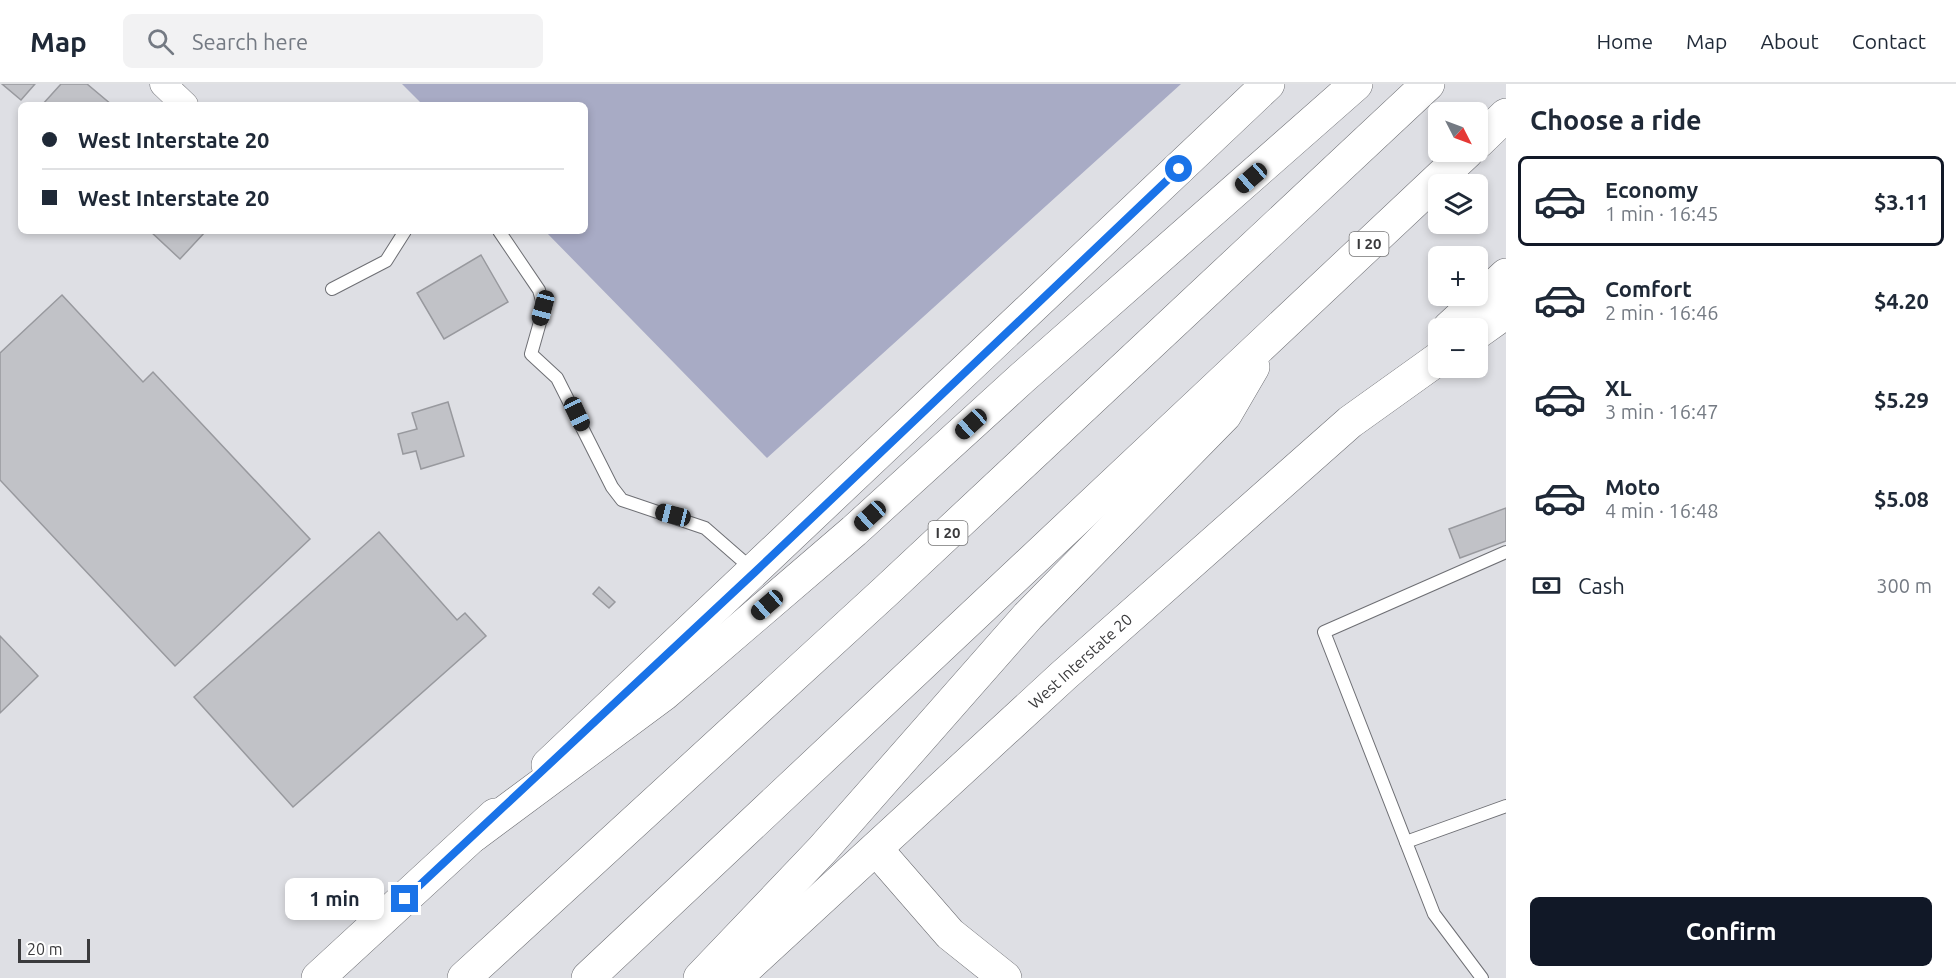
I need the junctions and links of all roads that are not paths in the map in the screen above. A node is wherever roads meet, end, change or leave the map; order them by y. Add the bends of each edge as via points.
1 (163, 84) edge
2 (1268, 84) edge
3 (1356, 84) edge
4 (1428, 84) edge
5 (182, 102) edge
6 (1506, 115) edge
7 (1488, 132) edge
8 (1456, 162) edge
9 (403, 234) edge
10 (501, 234) edge
11 (1506, 275) edge
12 (332, 289) dead end
13 (1506, 312) edge
14 (1460, 318) edge
15 (1488, 325) edge
16 (1271, 337) junction
17 (1428, 348) edge
18 (1428, 366) edge
19 (1350, 422) junction
20 (1506, 552) edge
21 (755, 572) junction
22 (1506, 806) edge
23 (474, 835) junction
24 (1406, 842) junction
25 (876, 849) junction
26 (318, 978) edge
27 (464, 978) edge
28 (588, 978) edge
29 (700, 978) edge
30 (735, 978) edge
31 (1005, 978) edge
32 (1482, 978) edge

1 - 5 street
2 - 21 main road
3 - 23 main road via 854,531 664,694
4 - 27 main road, I 20 via 886,591
6 - 7 main road
8 - 16 main road, I 20
9 - 12 lane via 386,261
10 - 21 lane via 539,290 543,308 531,354 557,378 569,396 612,487 622,500 705,528
11 - 14 main road
13 - 15 main road
16 - 28 main road, I 20
16 - 29 main road via 1225,416 1028,616 822,850
17 - 19 main road
18 - 19 main road, West Interstate 20
19 - 25 main road, West Interstate 20 via 1063,676
20 - 24 lane via 1324,632
21 - 23 main road
22 - 24 lane
23 - 26 main road
24 - 32 lane via 1434,914
25 - 30 main road, West Interstate 20
25 - 31 main road via 950,934

